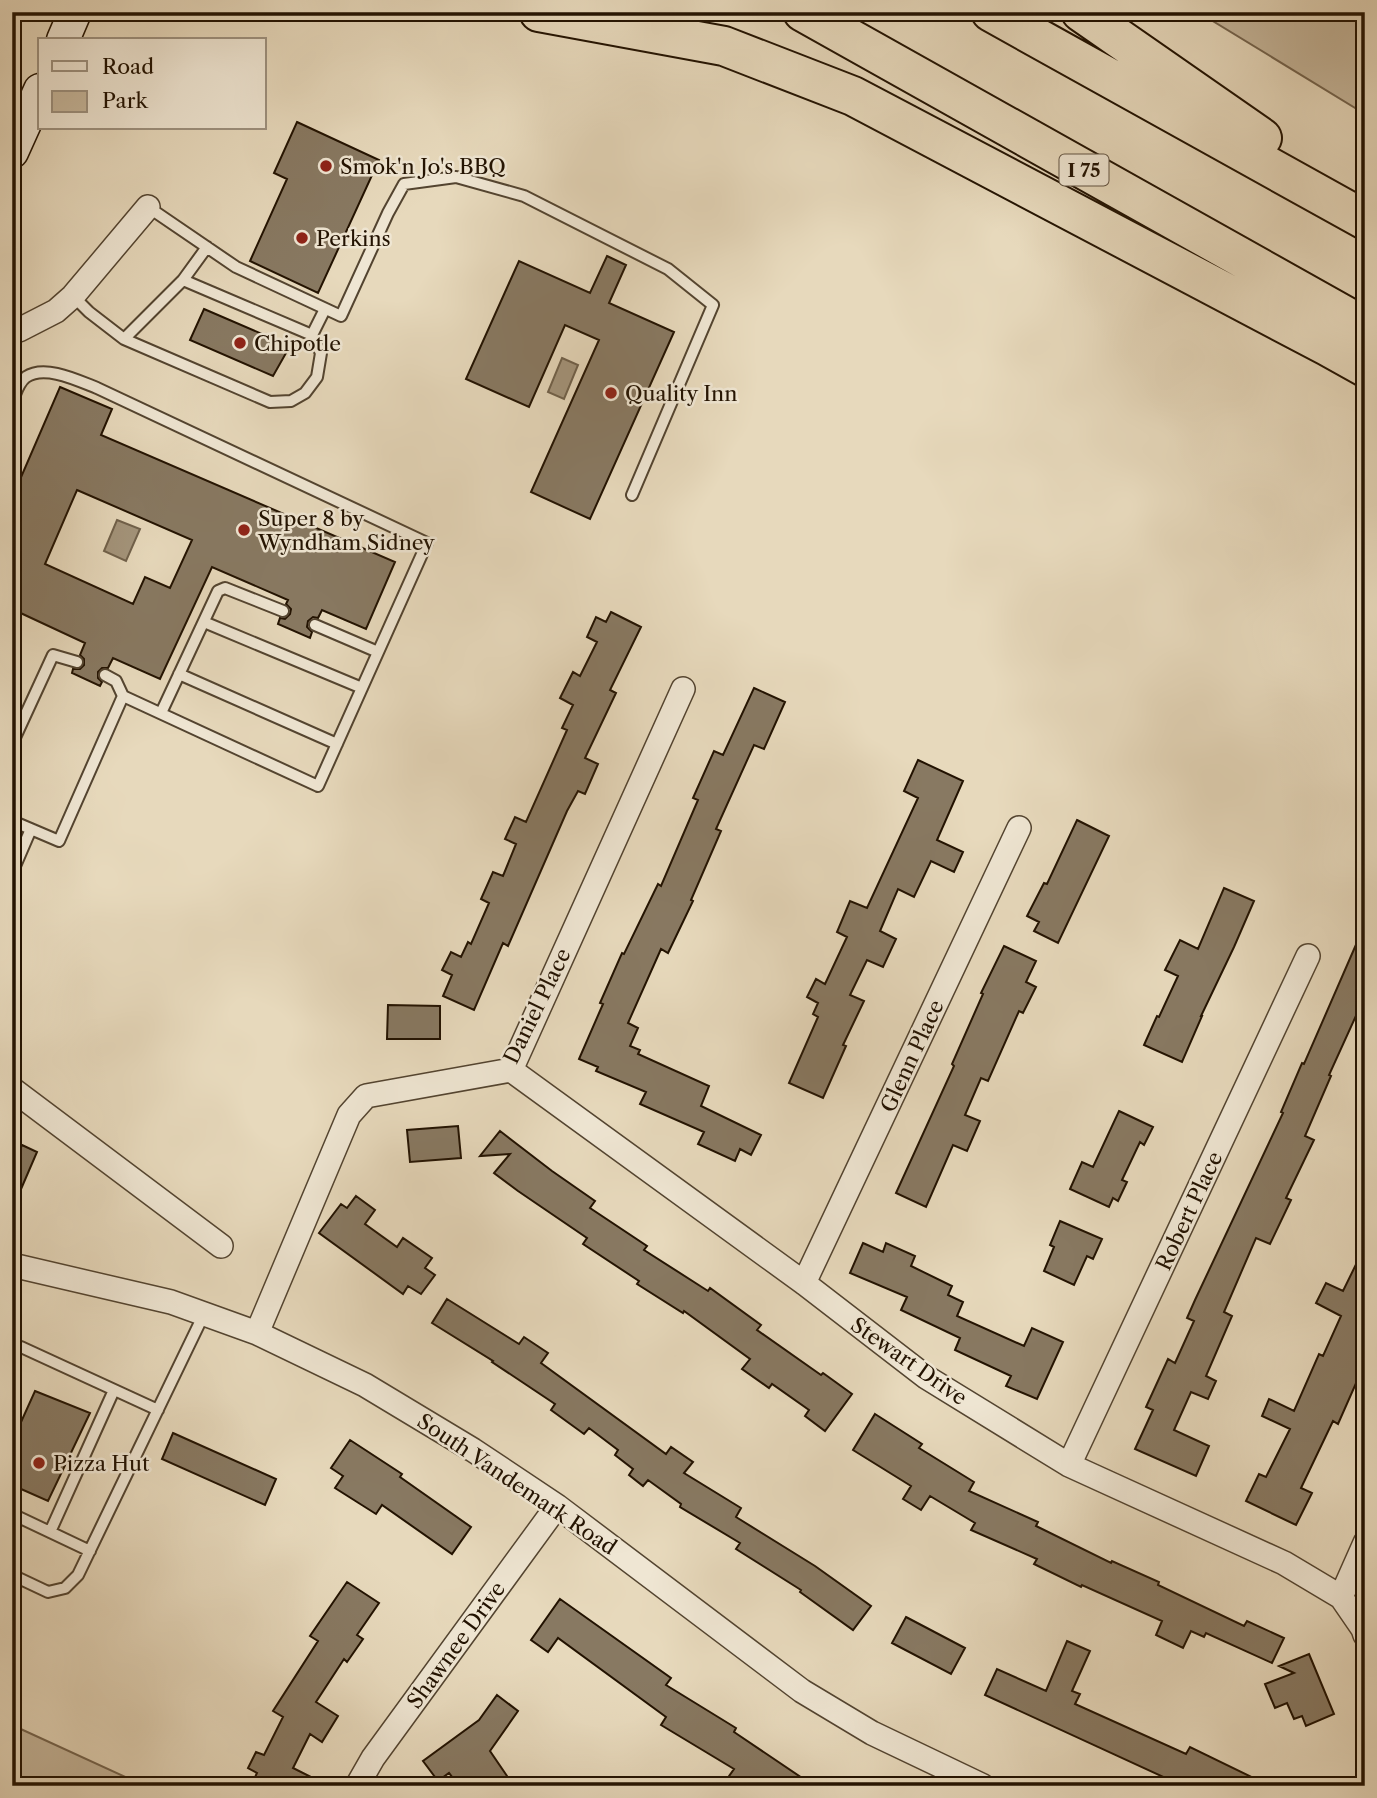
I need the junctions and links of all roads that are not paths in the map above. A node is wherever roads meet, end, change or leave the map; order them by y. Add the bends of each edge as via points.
1 (75, 12) edge
2 (539, 12) edge
3 (803, 12) edge
4 (991, 12) edge
5 (1081, 12) edge
6 (64, 38) edge
7 (38, 94) edge
8 (12, 152) edge
9 (148, 208) joint
10 (1365, 209) edge
11 (1365, 219) edge
12 (207, 247) junction
13 (183, 280) junction
14 (73, 296) junction
15 (326, 309) junction
16 (1365, 327) edge
17 (12, 329) edge
18 (312, 335) junction
19 (124, 339) junction
20 (1365, 367) edge
21 (12, 402) edge
22 (632, 495) dead end
23 (283, 611) dead end
24 (204, 622) junction
25 (315, 625) dead end
26 (378, 652) junction
27 (77, 662) dead end
28 (179, 674) junction
29 (105, 675) dead end
30 (362, 688) junction
31 (683, 689) dead end
32 (123, 696) junction
33 (161, 713) junction
34 (12, 744) edge
35 (337, 744) junction
36 (12, 821) edge
37 (1019, 828) dead end
38 (31, 829) junction
39 (12, 873) edge
40 (1308, 956) dead end
41 (511, 1070) junction
42 (12, 1089) edge
43 (221, 1245) dead end
44 (12, 1265) edge
45 (804, 1283) junction
46 (204, 1314) junction
47 (257, 1333) junction
48 (12, 1348) edge
49 (114, 1390) junction
50 (158, 1410) junction
51 (1069, 1465) junction
52 (557, 1506) junction
53 (12, 1514) edge
54 (50, 1532) junction
55 (1365, 1543) edge
56 (90, 1550) junction
57 (12, 1575) edge
58 (1341, 1597) junction
59 (1365, 1635) edge
60 (357, 1786) edge
61 (983, 1786) edge

1 - 6 main road
2 - 20 highway via 723,46 853,96
3 - 16 highway, I 75
4 - 11 highway
5 - 10 highway
7 - 8 main road
9 - 12 lane
9 - 14 street
12 - 13 lane
12 - 15 lane via 236,267
13 - 18 lane
13 - 19 lane
14 - 17 street via 56,311 19,330
14 - 19 lane
15 - 18 lane
15 - 22 lane via 341,316 404,184 456,177 524,197 668,269 713,305
18 - 19 lane via 321,353 317,377 305,393 291,401 270,402
21 - 26 lane via 27,377 57,373 427,543
23 - 24 lane via 225,588 218,591
24 - 28 lane
24 - 30 lane
25 - 26 lane
26 - 30 lane
27 - 34 lane via 53,655
28 - 33 lane
28 - 35 lane
29 - 32 lane via 116,681
30 - 35 lane
31 - 41 street, Daniel Place
32 - 33 lane
32 - 38 lane via 59,841
33 - 35 lane via 318,786
36 - 38 lane
37 - 45 street, Glenn Place
38 - 39 lane
40 - 51 street, Robert Place
41 - 45 street, Stewart Drive
41 - 47 street, Daniel Place via 366,1096 349,1115
42 - 43 street
44 - 46 street, South Vandemark Road
45 - 51 street, Stewart Drive via 926,1377
46 - 47 street, South Vandemark Road
46 - 50 lane
47 - 52 street, South Vandemark Road via 365,1385
48 - 49 lane via 21,1347
49 - 50 lane
49 - 54 lane
50 - 56 lane
51 - 58 street, Stewart Drive via 1284,1563
52 - 60 street, Shawnee Drive
52 - 61 street, South Vandemark Road via 802,1691 872,1733
53 - 54 lane
54 - 56 lane
55 - 58 street
56 - 57 lane via 78,1575 65,1588 48,1592
58 - 59 street

